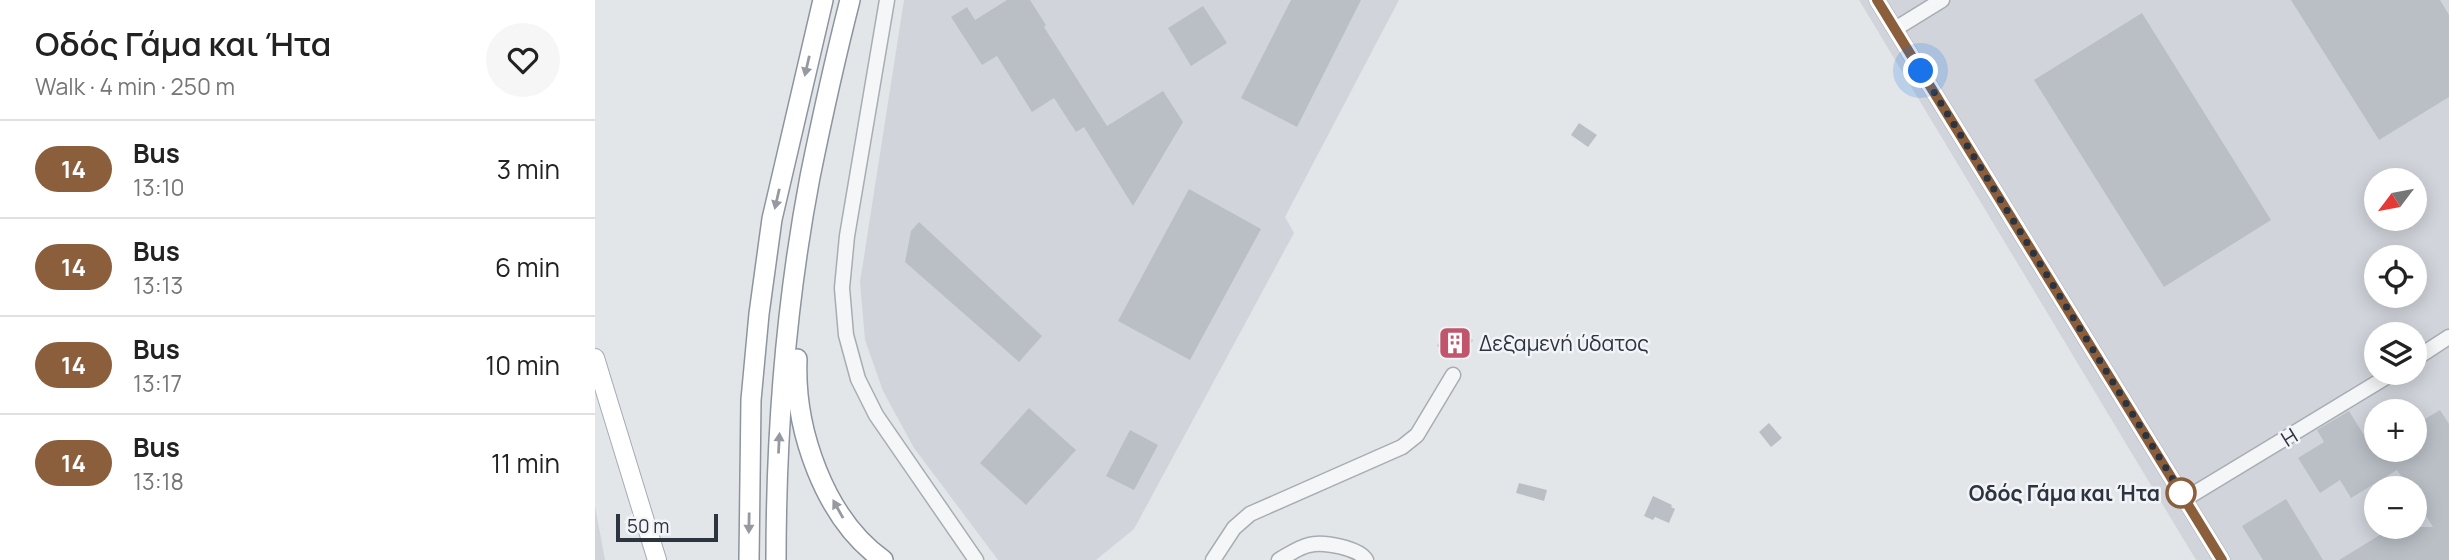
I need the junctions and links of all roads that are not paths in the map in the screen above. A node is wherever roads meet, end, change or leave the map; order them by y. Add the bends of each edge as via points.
1 (823, 0) edge
2 (849, 0) edge
3 (887, 0) edge
4 (1877, 0) edge
5 (1942, 0) edge
6 (1895, 29) junction
7 (829, 87) junction
8 (2449, 337) edge
9 (2427, 351) edge
10 (595, 358) edge
11 (1454, 375) dead end
12 (2373, 385) edge
13 (2185, 499) junction
14 (749, 558) edge
15 (657, 560) edge
16 (776, 560) edge
17 (883, 560) edge
18 (976, 560) edge
19 (1213, 560) edge
20 (1279, 560) edge
21 (1366, 560) edge
22 (2221, 560) edge

1 -> 14 highway via 772,219 759,314 751,400
2 - 7 highway
3 - 18 street via 847,236 842,288 846,335 876,415
4 - 6 street
5 - 6 street
6 - 13 street
16 -> 7 highway via 776,499 792,297
17 -> 7 highway via 843,520 819,475 801,425 798,338
8 - 9 street
10 - 15 main road
11 - 19 street via 1417,435 1402,447 1250,514 1234,527
12 - 13 street, Η
13 - 22 street
20 - 21 street via 1310,544 1346,547

